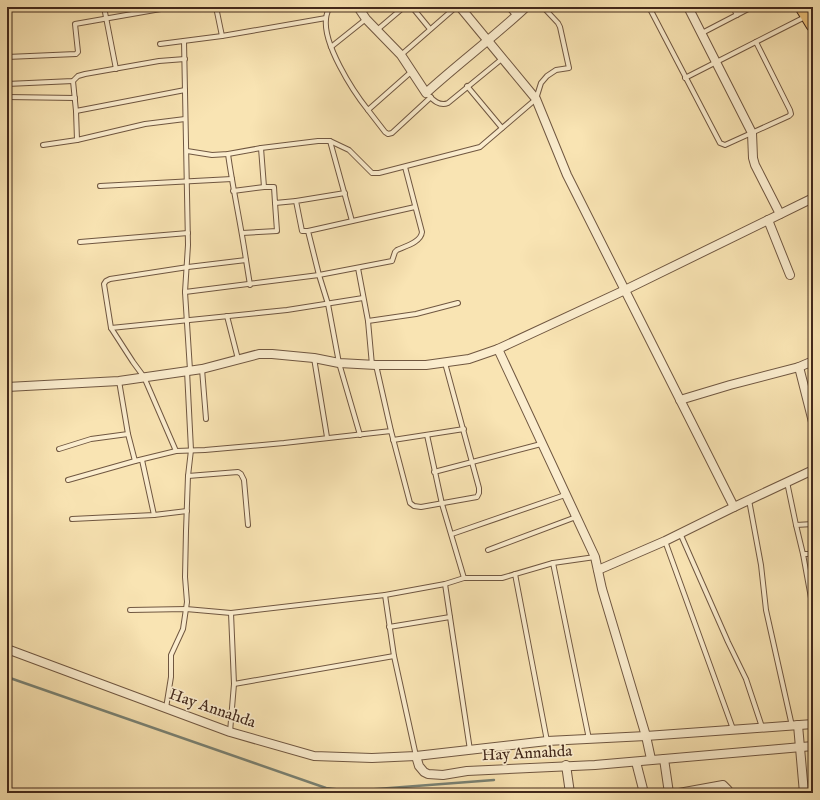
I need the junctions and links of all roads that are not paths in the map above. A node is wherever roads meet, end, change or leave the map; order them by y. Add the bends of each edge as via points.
1 (104, 7) edge
2 (172, 7) edge
3 (216, 7) edge
4 (329, 7) edge
5 (358, 7) edge
6 (404, 7) edge
7 (412, 7) edge
8 (456, 7) edge
9 (460, 7) edge
10 (508, 7) edge
11 (526, 7) edge
12 (543, 7) edge
13 (650, 7) edge
14 (688, 7) edge
15 (733, 7) edge
16 (752, 7) edge
17 (144, 9) edge
18 (737, 15) junction
19 (516, 16) junction
20 (808, 16) edge
21 (106, 18) junction
22 (326, 18) junction
23 (366, 19) junction
24 (430, 29) junction
25 (377, 30) junction
26 (701, 33) junction
27 (222, 36) junction
28 (184, 41) junction
29 (488, 41) junction
30 (756, 42) junction
31 (160, 44) dead end
32 (331, 47) junction
33 (401, 55) junction
34 (7, 57) edge
35 (503, 58) junction
36 (185, 59) junction
37 (716, 62) junction
38 (116, 69) junction
39 (411, 72) junction
40 (685, 78) junction
41 (73, 82) junction
42 (7, 84) edge
43 (468, 86) junction
44 (185, 90) junction
45 (428, 95) junction
46 (7, 97) edge
47 (75, 98) junction
48 (536, 99) junction
49 (368, 110) junction
50 (76, 111) junction
51 (185, 119) junction
52 (502, 128) junction
53 (752, 133) junction
54 (77, 140) junction
55 (330, 141) junction
56 (43, 145) dead end
57 (261, 148) junction
58 (187, 151) junction
59 (228, 154) junction
60 (404, 167) junction
61 (232, 179) junction
62 (188, 182) junction
63 (100, 186) dead end
64 (264, 187) junction
65 (233, 191) junction
66 (345, 193) junction
67 (813, 198) edge
68 (296, 200) junction
69 (275, 203) junction
70 (415, 207) junction
71 (780, 214) junction
72 (352, 220) junction
73 (768, 220) junction
74 (308, 230) junction
75 (188, 233) junction
76 (242, 233) junction
77 (80, 242) dead end
78 (246, 260) junction
79 (188, 267) junction
80 (358, 268) junction
81 (319, 275) junction
82 (790, 275) dead end
83 (250, 285) junction
84 (625, 290) junction
85 (185, 292) junction
86 (363, 298) junction
87 (458, 303) dead end
88 (328, 304) junction
89 (226, 316) junction
90 (186, 320) junction
91 (368, 321) junction
92 (111, 328) junction
93 (498, 349) junction
94 (314, 358) junction
95 (238, 359) junction
96 (813, 361) edge
97 (339, 362) junction
98 (446, 363) junction
99 (374, 365) junction
100 (799, 367) junction
101 (202, 368) junction
102 (188, 370) junction
103 (144, 377) junction
104 (119, 381) junction
105 (7, 388) edge
106 (680, 400) junction
107 (206, 419) dead end
108 (813, 422) edge
109 (464, 429) junction
110 (391, 431) junction
111 (128, 434) junction
112 (360, 435) junction
113 (427, 435) junction
114 (327, 437) junction
115 (393, 440) junction
116 (541, 444) junction
117 (59, 449) dead end
118 (191, 450) junction
119 (176, 451) junction
120 (142, 460) junction
121 (135, 461) junction
122 (472, 461) junction
123 (813, 470) edge
124 (434, 472) junction
125 (188, 476) junction
126 (68, 480) dead end
127 (787, 482) junction
128 (565, 495) junction
129 (749, 499) junction
130 (442, 504) junction
131 (734, 507) junction
132 (188, 511) junction
133 (154, 515) junction
134 (576, 517) junction
135 (72, 519) dead end
136 (813, 524) edge
137 (248, 525) dead end
138 (796, 525) junction
139 (680, 533) junction
140 (452, 534) junction
141 (665, 541) junction
142 (488, 550) dead end
143 (804, 554) junction
144 (813, 554) edge
145 (595, 558) junction
146 (553, 563) junction
147 (598, 570) junction
148 (515, 574) junction
149 (464, 578) junction
150 (445, 584) junction
151 (385, 595) junction
152 (186, 609) junction
153 (813, 609) edge
154 (130, 610) dead end
155 (231, 613) junction
156 (450, 617) junction
157 (390, 627) junction
158 (7, 649) edge
159 (394, 656) junction
160 (234, 684) junction
161 (166, 708) junction
162 (813, 724) edge
163 (795, 725) junction
164 (762, 727) junction
165 (733, 729) junction
166 (230, 732) junction
167 (646, 736) junction
168 (589, 740) junction
169 (547, 741) junction
170 (813, 746) edge
171 (799, 747) junction
172 (470, 750) junction
173 (416, 756) junction
174 (651, 759) junction
175 (664, 759) junction
176 (636, 762) junction
177 (566, 765) junction
178 (570, 793) edge
179 (644, 793) edge
180 (669, 793) edge
181 (679, 793) edge
182 (729, 793) edge
183 (804, 793) edge

1 - 21 lane
2 - 17 lane
3 - 27 lane
4 - 22 lane
5 - 23 street
6 - 25 lane
7 - 24 lane
8 - 24 lane
9 - 29 street
10 - 19 lane
11 - 19 street
12 - 48 lane via 560,27 569,68 556,70 547,76 541,83
13 - 40 lane
14 - 26 street
15 - 18 lane
16 - 18 lane
17 - 21 lane
18 - 26 lane
19 - 29 street
20 - 30 lane
21 - 34 lane via 75,24 78,52 76,54
21 - 38 lane
22 - 27 lane
22 - 32 lane
23 - 25 street
23 - 32 lane
24 - 33 lane
25 - 33 street
26 - 37 street
27 - 28 lane
28 - 31 lane
28 - 36 lane
29 - 35 street
29 - 45 street via 459,63
30 - 37 lane
30 - 53 lane via 791,112 789,116
32 - 49 lane via 347,80
33 - 39 street
35 - 43 lane
35 - 48 street
36 - 38 lane
36 - 44 lane
37 - 40 lane
37 - 53 street
38 - 41 lane via 78,76
39 - 45 street
39 - 49 lane
40 - 53 lane via 720,142 725,145
41 - 42 lane
41 - 47 lane
43 - 45 lane via 444,105
43 - 52 lane
44 - 50 lane
44 - 51 lane
45 - 49 lane via 392,133 388,134
46 - 47 lane
47 - 50 lane
48 - 52 lane
48 - 84 street via 567,175
50 - 54 lane
51 - 54 lane via 145,124
51 - 58 lane
52 - 60 lane via 480,147
53 - 71 street via 755,166
54 - 56 lane
55 - 57 lane
55 - 60 lane via 349,150 372,173
55 - 66 lane
57 - 59 lane
57 - 64 lane
58 - 59 lane via 212,155
58 - 62 lane
59 - 61 lane
60 - 70 lane
61 - 62 lane
61 - 65 lane
62 - 63 lane
62 - 75 lane
64 - 65 lane
64 - 69 lane via 274,187
65 - 76 lane
66 - 68 lane
66 - 72 lane
67 - 71 street
68 - 69 lane
68 - 74 lane via 302,231
69 - 76 lane via 277,231
70 - 72 lane
70 - 80 lane via 422,232 419,240 397,250 390,262
71 - 73 street
72 - 74 lane
73 - 82 street
73 - 84 street
74 - 81 lane
75 - 77 lane
75 - 79 lane
76 - 78 lane
78 - 79 lane
78 - 83 lane
79 - 85 lane
79 - 92 lane via 106,281 104,284
80 - 81 lane
80 - 86 lane
81 - 83 lane
81 - 88 lane
83 - 85 lane
84 - 93 street
84 - 106 street
85 - 90 lane
86 - 88 lane
86 - 91 lane
87 - 91 lane via 416,314
88 - 89 lane
88 - 97 lane
89 - 90 lane
89 - 95 lane
90 - 92 lane
90 - 102 lane
91 - 99 lane
92 - 103 lane
93 - 98 street via 469,359
93 - 116 street
94 - 95 street via 259,354
94 - 97 street
94 - 114 lane
95 - 101 street
96 - 100 street
97 - 99 street
97 - 112 lane
98 - 99 street
98 - 109 lane
99 - 110 lane
100 - 106 street
100 - 108 street
101 - 102 street
101 - 107 lane
102 - 103 street
102 - 118 lane
103 - 104 street
103 - 119 lane
104 - 105 street
104 - 111 lane
106 - 131 street
109 - 113 lane
109 - 122 lane
110 - 112 lane
110 - 115 lane
111 - 117 lane via 91,439
111 - 121 lane
112 - 114 lane
113 - 115 lane
113 - 124 lane
114 - 118 lane
115 - 130 lane via 410,503 421,507
116 - 122 lane
116 - 128 street
118 - 119 lane
118 - 125 lane
119 - 120 lane
120 - 121 lane
120 - 133 lane
121 - 126 lane
122 - 124 lane
122 - 130 lane via 479,488 477,497
123 - 127 street
124 - 130 lane
125 - 132 lane
125 - 137 lane via 238,472 241,474 244,480
127 - 129 street
127 - 138 lane
128 - 134 street
128 - 140 lane
129 - 131 street
129 - 163 lane via 766,610
130 - 140 lane
131 - 139 street
132 - 133 lane
132 - 152 lane
133 - 135 lane
134 - 142 lane
134 - 145 street
136 - 138 lane
138 - 143 lane
139 - 141 street
139 - 164 lane via 746,679
140 - 149 lane
141 - 147 street
141 - 165 lane
143 - 144 lane
143 - 153 lane
145 - 146 lane
145 - 147 street
146 - 148 lane
146 - 168 lane
147 - 167 street
148 - 149 lane via 502,578
148 - 169 lane
149 - 150 lane
150 - 151 lane
150 - 156 lane
151 - 155 lane
151 - 157 lane
152 - 154 lane
152 - 155 lane
152 - 161 lane via 183,629 172,655
155 - 160 lane
156 - 157 lane
156 - 172 lane
157 - 159 lane
158 - 161 street, Hay Annahda
159 - 160 lane
159 - 173 lane
160 - 166 lane
161 - 166 street, Hay Annahda
162 - 163 street, Hay Annahda
163 - 164 street, Hay Annahda
163 - 171 street
164 - 165 street, Hay Annahda
165 - 167 street, Hay Annahda
166 - 173 street, Hay Annahda via 314,756
167 - 168 street, Hay Annahda
167 - 174 street
168 - 169 street, Hay Annahda
169 - 172 street, Hay Annahda
170 - 171 street, Hay Annahda
171 - 175 street, Hay Annahda
171 - 183 street
172 - 173 street, Hay Annahda
173 - 177 street, Hay Annahda via 420,769 428,774 443,775 467,771
174 - 175 street, Hay Annahda
174 - 176 street, Hay Annahda
175 - 180 street
176 - 177 street, Hay Annahda
176 - 179 street
177 - 178 street
181 - 182 street via 723,785

